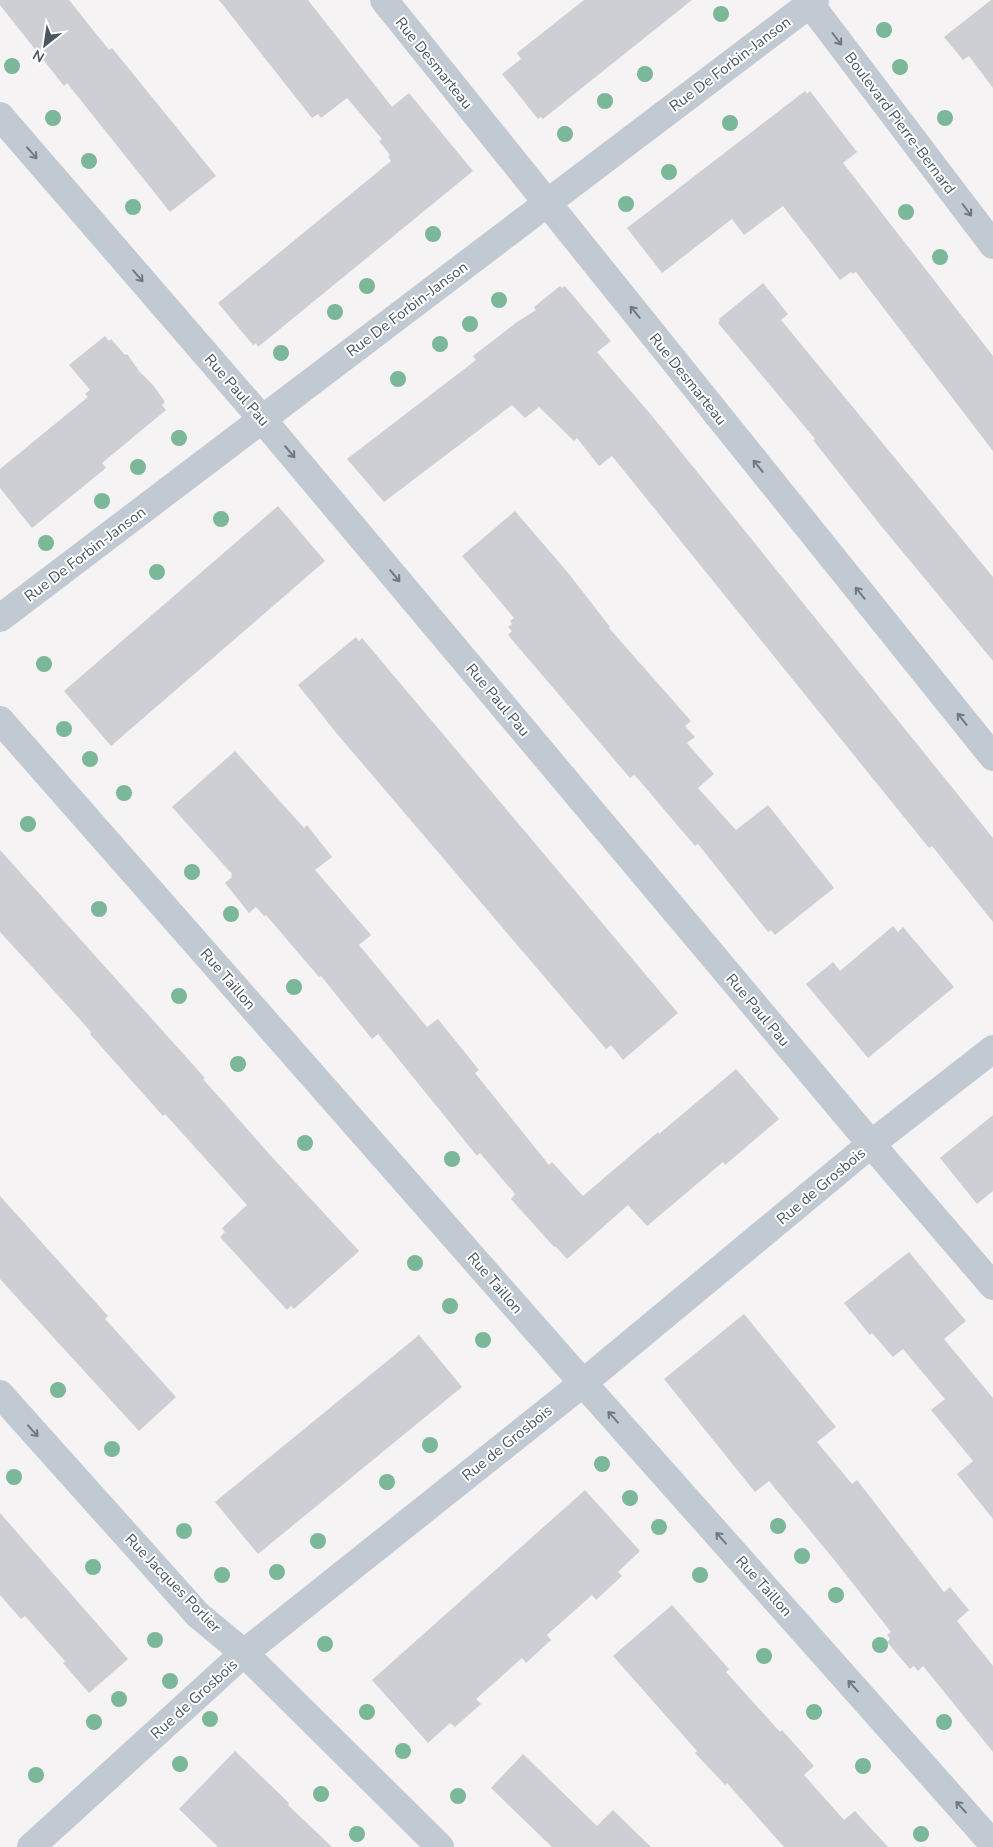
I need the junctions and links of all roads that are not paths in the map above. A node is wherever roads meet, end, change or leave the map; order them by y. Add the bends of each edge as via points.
1 (384, 0) edge
2 (811, 1) edge
3 (0, 116) edge
4 (546, 203) junction
5 (993, 245) edge
6 (262, 419) junction
7 (0, 618) edge
8 (0, 720) edge
9 (993, 757) edge
10 (993, 1049) edge
11 (871, 1144) junction
12 (993, 1286) edge
13 (583, 1382) junction
14 (0, 1394) edge
15 (244, 1653) junction
16 (993, 1844) edge
17 (31, 1847) edge
18 (440, 1847) edge

1 - 4 street, Rue Desmarteau
2 - 4 street, Rue De Forbin-Janson
2 -> 5 street, Boulevard Pierre-Bernard
3 -> 6 street, Rue Paul Pau
4 - 6 street, Rue De Forbin-Janson
9 -> 4 street, Rue Desmarteau
6 - 7 street, Rue De Forbin-Janson
6 -> 11 street, Rue Paul Pau
8 - 13 street, Rue Taillon
10 - 11 street, Rue de Grosbois
11 - 12 street, Rue Paul Pau
11 - 13 street, Rue de Grosbois
13 - 15 street, Rue de Grosbois
16 -> 13 street, Rue Taillon
14 -> 15 street, Rue Jacques Porlier via 198,1615
15 - 17 street, Rue de Grosbois
15 - 18 street, Rue Jacques Porlier

